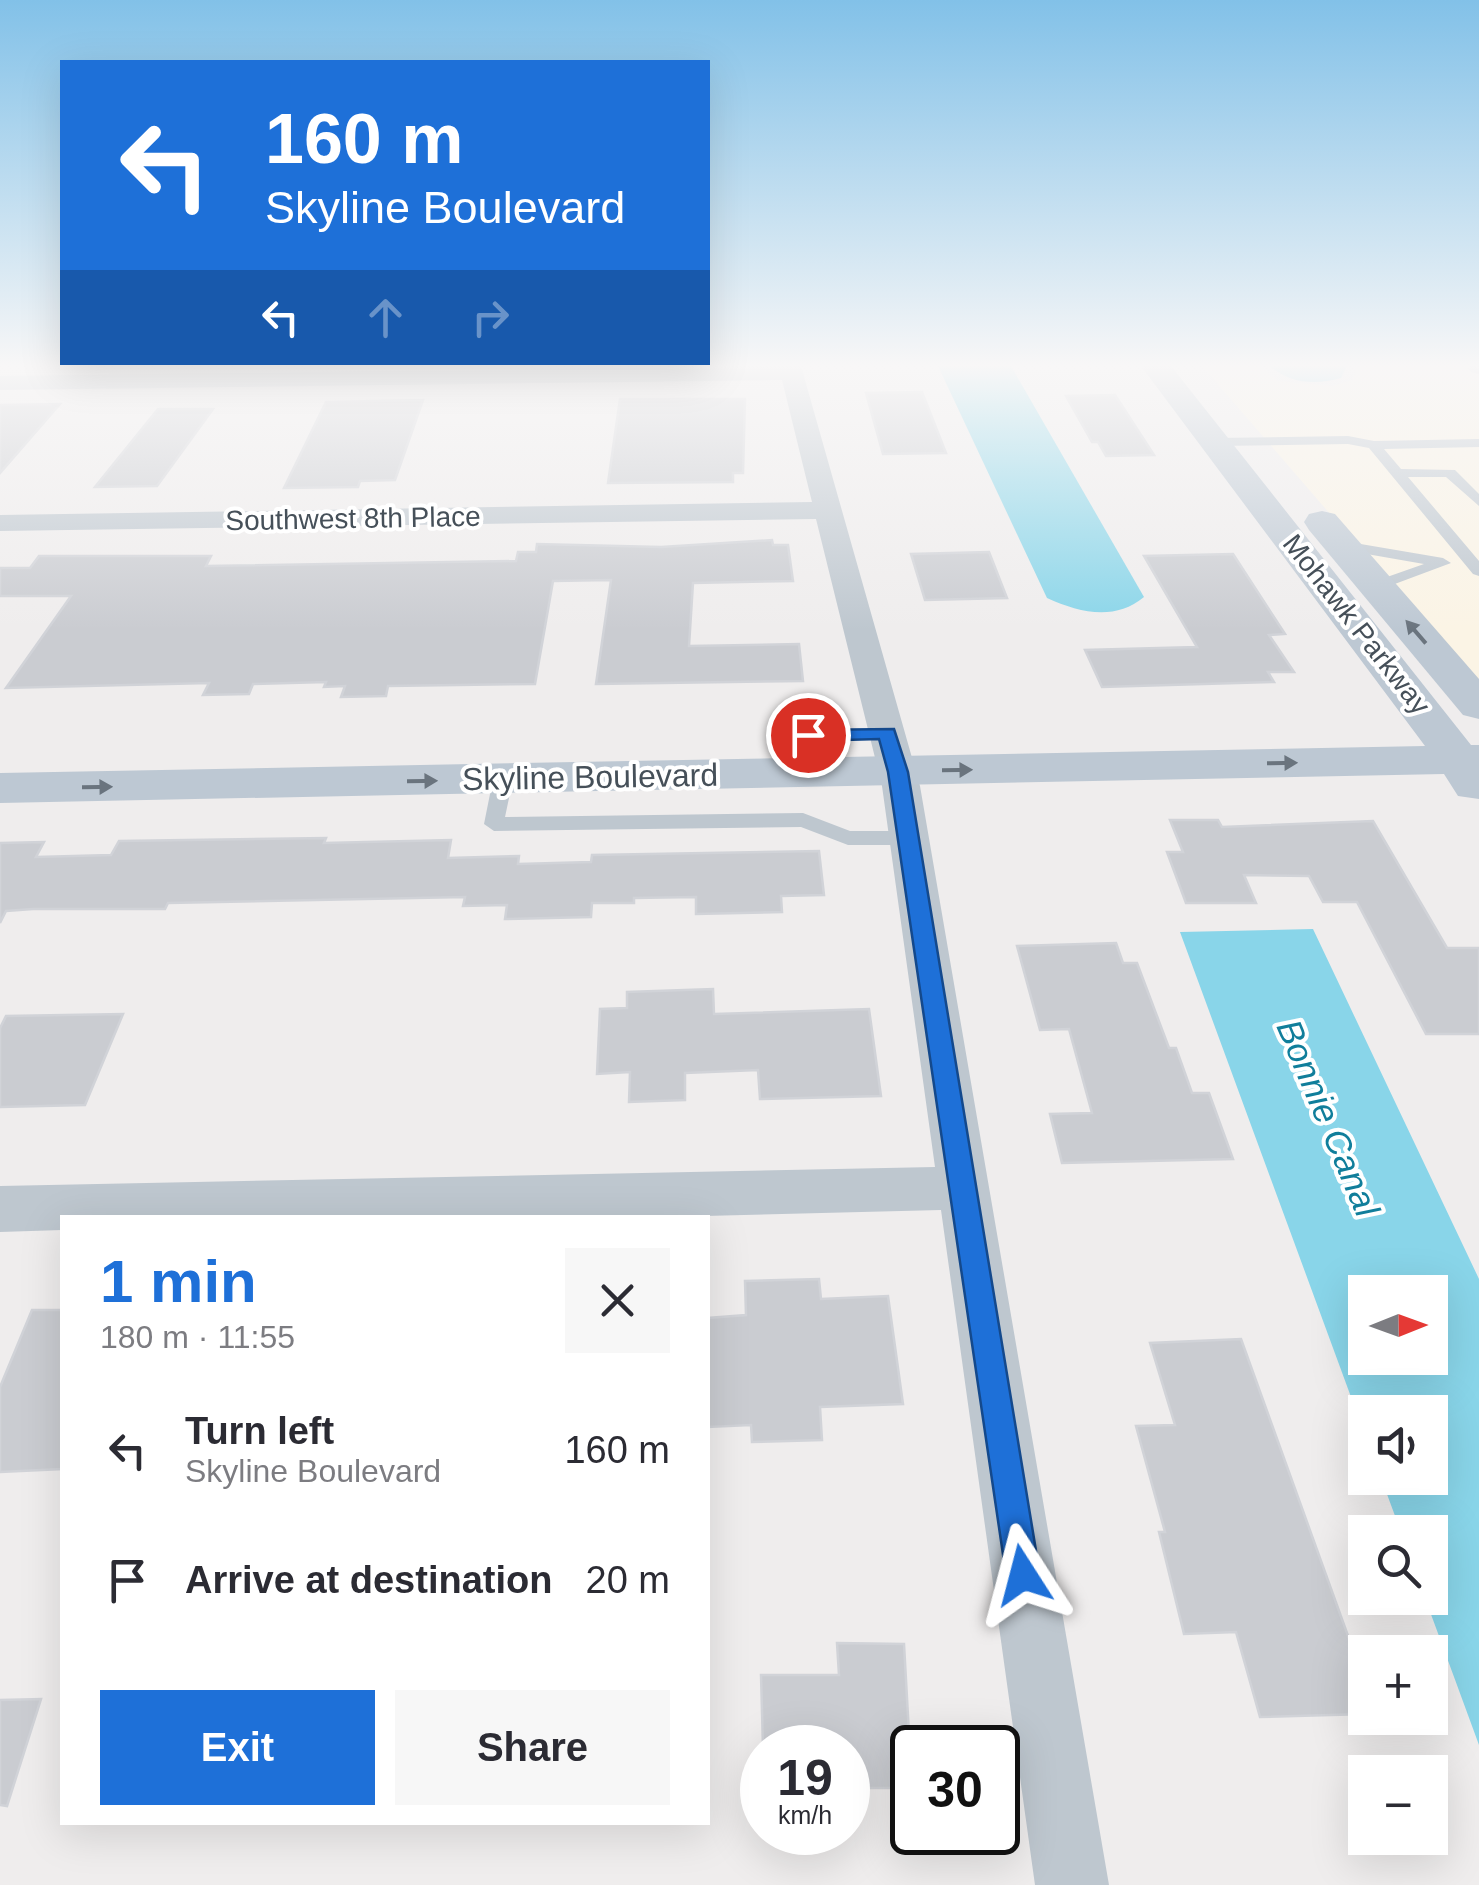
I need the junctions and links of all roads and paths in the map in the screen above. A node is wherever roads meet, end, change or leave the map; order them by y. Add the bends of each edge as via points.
1 (813, 454) edge
2 (1225, 454) edge
3 (1265, 454) edge
4 (1381, 454) edge
5 (1397, 473) junction
6 (1479, 502) edge
7 (827, 510) junction
8 (0, 522) edge
9 (1343, 546) junction
10 (1443, 563) junction
11 (1477, 566) edge
12 (1376, 586) junction
13 (1479, 706) edge
14 (1466, 751) edge
15 (0, 752) edge
16 (892, 753) junction
17 (503, 779) junction
18 (0, 788) edge
19 (909, 838) junction
20 (962, 1188) junction
21 (0, 1210) edge
22 (1072, 1885) edge

1 - 7 street
2 - 14 street, Mohawk Parkway
3 - 9 street, Mohawk Parkway
4 - 5 lane
5 - 6 lane via 1450,473
5 - 11 lane
7 - 8 street, Southwest 8th Place
7 - 16 street
9 - 10 lane
9 - 12 street, Mohawk Parkway
10 - 11 lane
10 - 12 lane
13 -> 12 street, Mohawk Parkway
14 - 16 street, Skyline Boulevard
15 - 16 street, Skyline Boulevard
16 - 17 street, Skyline Boulevard
16 - 19 street
18 -> 17 street, Skyline Boulevard
17 - 19 lane via 494,824 803,820 848,838
19 - 20 street
20 - 21 street
20 - 22 street

